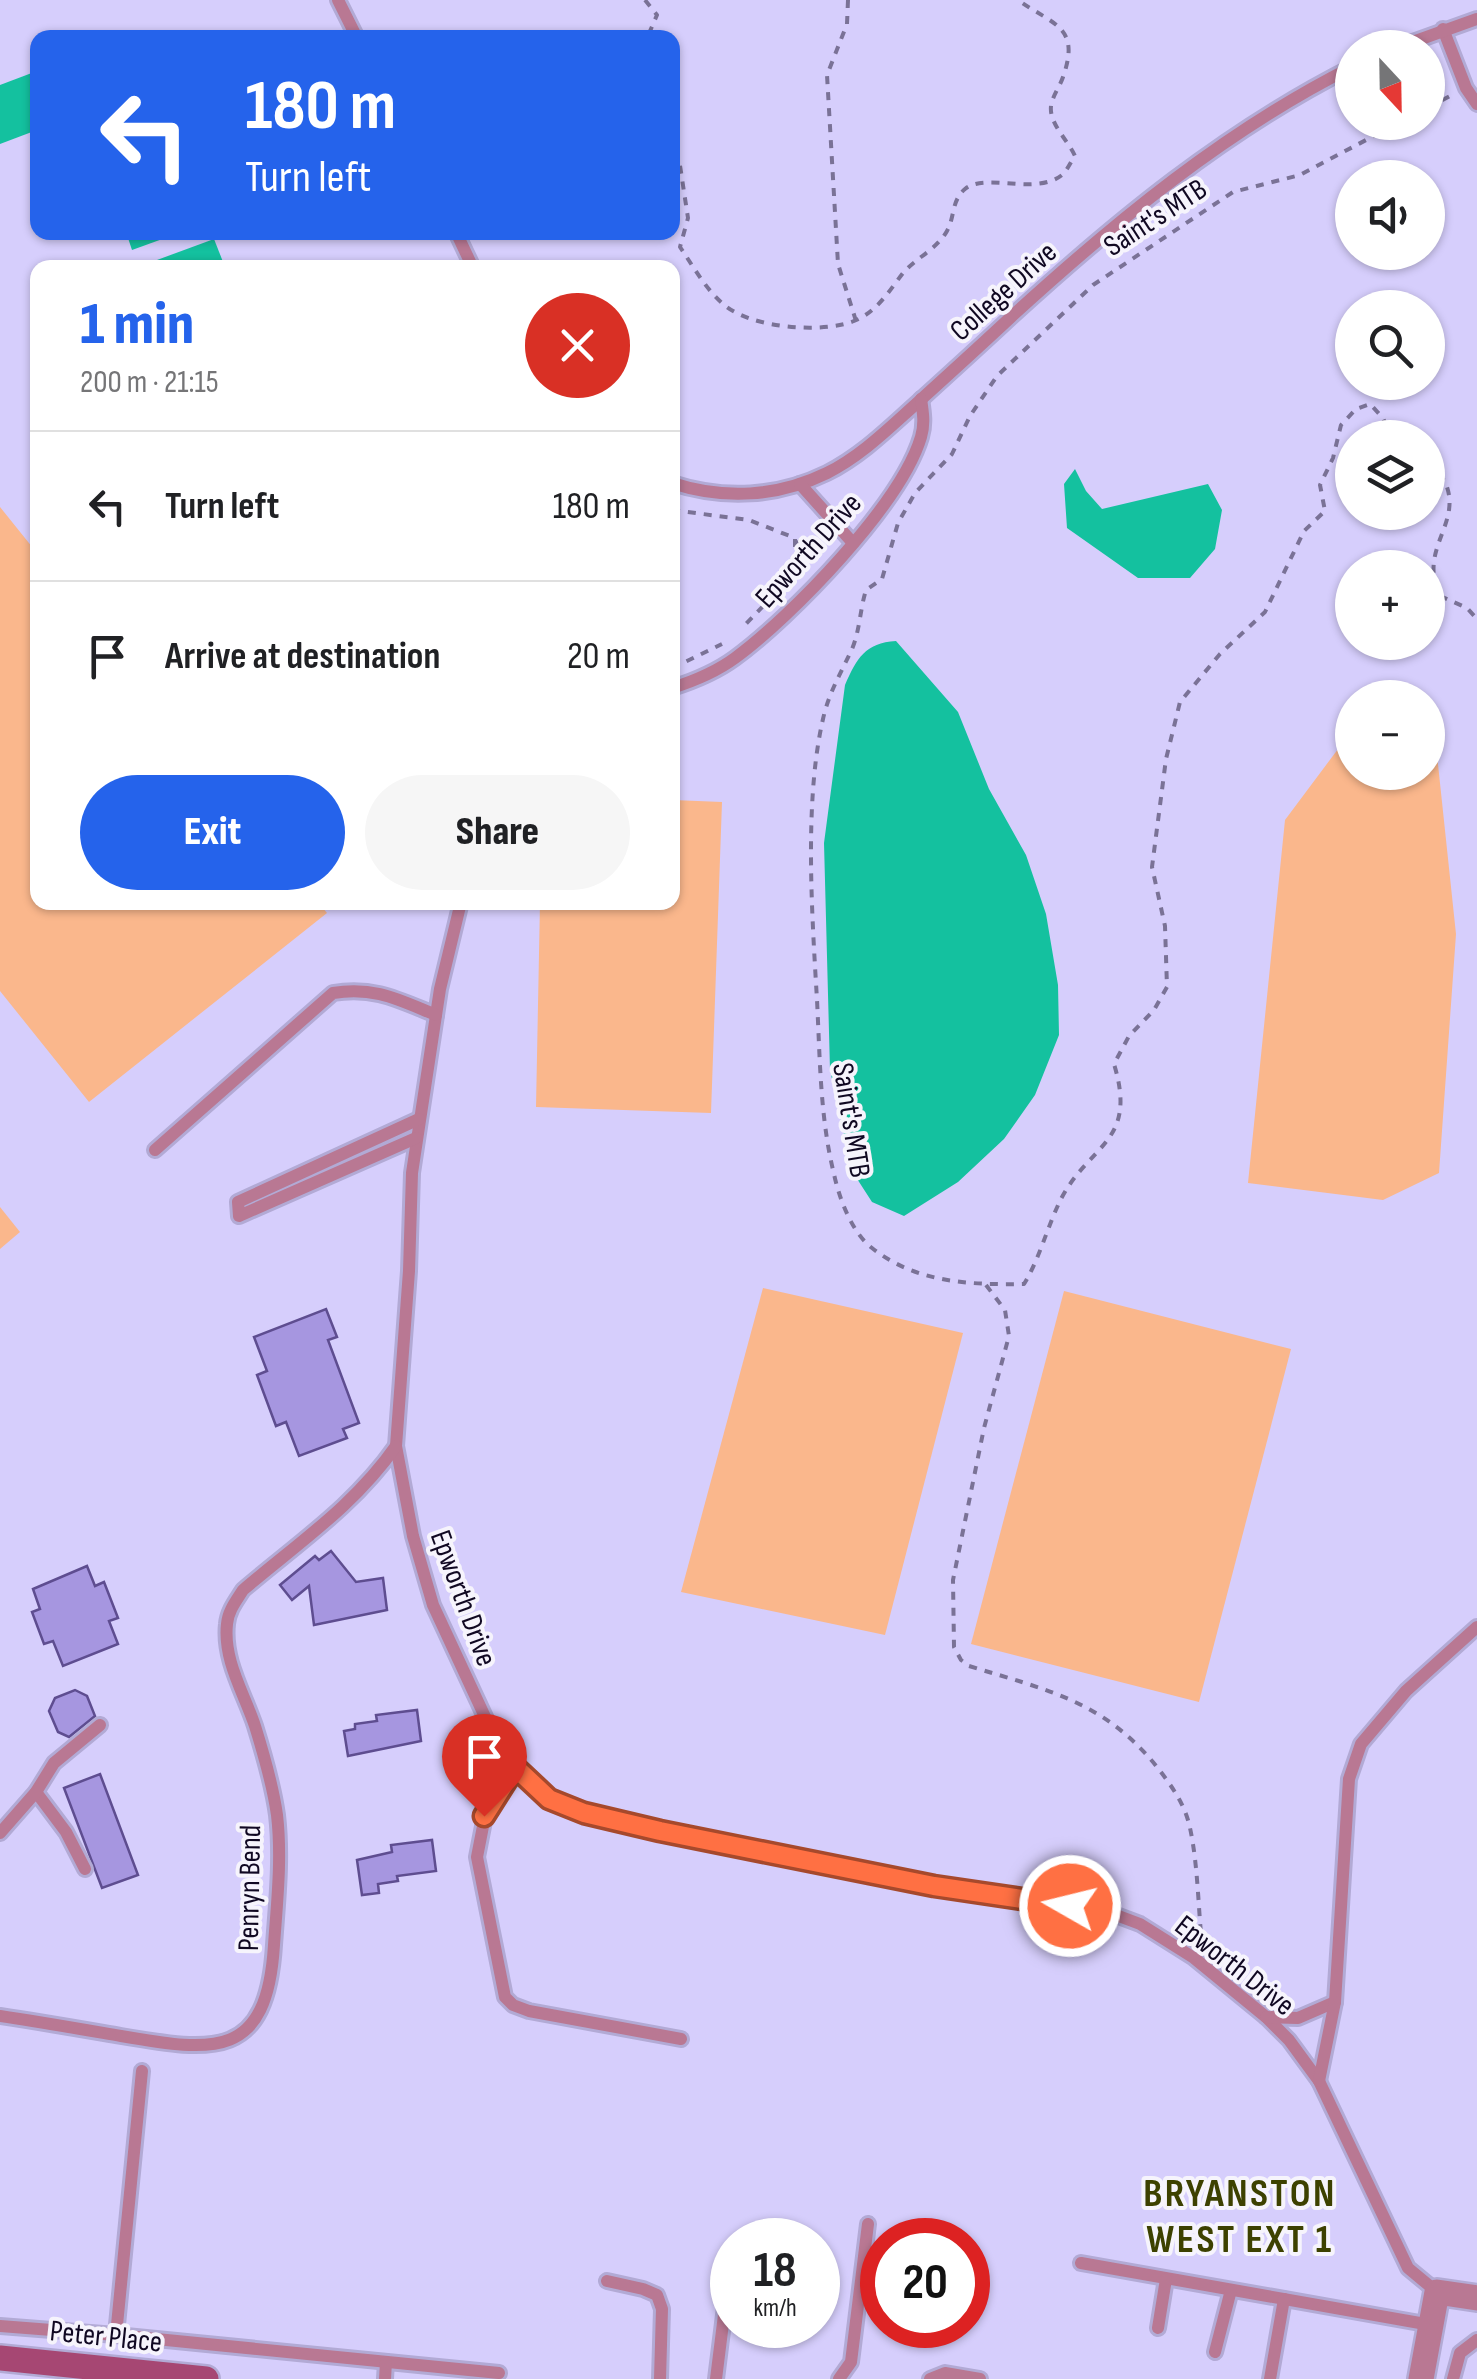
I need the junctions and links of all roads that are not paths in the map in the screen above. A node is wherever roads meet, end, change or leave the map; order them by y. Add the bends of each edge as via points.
1 (338, 0) edge
2 (1477, 19) edge
3 (1443, 29) joint
4 (353, 30) edge
5 (1335, 76) edge
6 (1477, 104) edge
7 (921, 399) junction
8 (800, 484) junction
9 (680, 485) edge
10 (853, 543) junction
11 (680, 685) edge
12 (458, 910) edge
13 (436, 1015) junction
14 (420, 1120) junction
15 (416, 1138) junction
16 (155, 1150) dead end
17 (396, 1446) junction
18 (1477, 1627) edge
19 (100, 1725) dead end
20 (515, 1767) junction
21 (36, 1792) junction
22 (0, 1833) edge
23 (85, 1869) dead end
24 (1334, 2002) junction
25 (0, 2016) edge
26 (1266, 2016) junction
27 (681, 2039) dead end
28 (142, 2070) dead end
29 (1319, 2081) junction
30 (1081, 2263) dead end
31 (1166, 2278) junction
32 (607, 2281) dead end
33 (860, 2289) edge
34 (1231, 2290) junction
35 (1437, 2292) junction
36 (1477, 2298) edge
37 (1284, 2300) junction
38 (1431, 2325) junction
39 (0, 2326) edge
40 (1158, 2328) dead end
41 (116, 2334) junction
42 (1477, 2340) edge
43 (720, 2348) edge
44 (1215, 2352) dead end
45 (0, 2358) edge
46 (386, 2362) junction
47 (499, 2373) dead end
48 (0, 2374) edge
49 (1424, 2378) edge
50 (51, 2379) edge
51 (206, 2379) edge
52 (384, 2379) edge
53 (660, 2379) edge
54 (716, 2379) edge
55 (728, 2379) edge
56 (839, 2379) edge
57 (930, 2379) edge
58 (980, 2379) edge
59 (1270, 2379) edge
60 (1453, 2379) edge

1 - 4 lane
2 - 3 lane
3 - 6 lane
5 - 7 lane, College Drive via 1273,110 1173,180
7 - 8 lane, College Drive via 859,454
7 - 10 lane, Epworth Drive via 919,444
8 - 9 lane, College Drive via 753,494
8 - 10 lane
10 - 11 lane, Epworth Drive via 757,641
12 - 13 lane, Epworth Drive
13 - 14 lane, Epworth Drive
13 - 16 lane via 388,995 333,993
14 - 15 lane, Epworth Drive
14 - 15 lane via 238,1209
15 - 17 lane, Epworth Drive
17 - 20 lane, Epworth Drive via 433,1604
17 - 25 lane, Penryn Bend via 350,1504 244,1590 227,1623 234,1674 277,1815 273,1968 260,2014 226,2042 191,2046
18 - 24 lane via 1406,1692 1362,1744 1350,1779
19 - 21 lane via 54,1763
20 - 26 lane, Epworth Drive via 549,1799 641,1827 934,1886 1108,1912 1140,1924
20 - 27 lane via 490,1804 478,1844 505,1997 529,2011
21 - 22 lane
21 - 23 lane
24 - 26 lane via 1298,2018
24 - 29 lane
26 - 29 lane, Epworth Drive
28 - 41 lane
29 - 35 lane, Epworth Drive via 1408,2268
30 - 31 lane
31 - 34 lane
31 - 40 lane
32 - 53 lane via 657,2295
33 - 56 lane via 851,2362
34 - 37 lane
34 - 44 lane
35 - 36 street
35 - 38 street
37 - 38 lane
37 - 59 lane
38 - 49 street
39 - 41 lane
41 - 46 lane
42 - 60 lane via 1460,2352
43 - 54 lane
45 - 51 main road, Peter Place
46 - 47 lane
46 - 52 lane
48 - 50 main road, Peter Place
54 - 55 lane
57 - 58 lane via 945,2373

